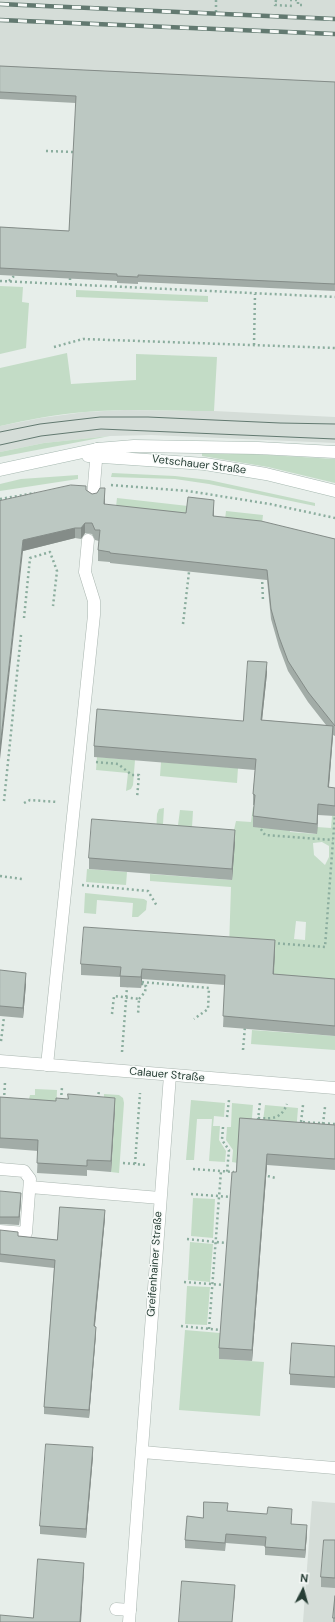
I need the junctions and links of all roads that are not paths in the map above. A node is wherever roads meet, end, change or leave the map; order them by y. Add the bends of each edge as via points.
1 (96, 452) junction
2 (335, 452) edge
3 (0, 470) edge
4 (335, 491) edge
5 (93, 497) edge
6 (88, 540) dead end
7 (0, 1061) edge
8 (48, 1065) junction
9 (170, 1075) junction
10 (335, 1088) edge
11 (0, 1169) edge
12 (30, 1187) junction
13 (160, 1198) junction
14 (0, 1231) edge
15 (142, 1452) junction
16 (335, 1468) edge
17 (116, 1609) dead end
18 (129, 1616) edge

1 - 2 street, Vetschauer Straße via 134,446
1 - 3 street, Vetschauer Straße via 61,456
1 - 4 street, Vetschauer Straße via 205,464 266,474
1 - 5 street
6 - 8 street via 85,572 94,601 94,615
7 - 8 street, Calauer Straße
8 - 9 street, Calauer Straße
9 - 10 street, Calauer Straße
9 - 13 street, Greifenhainer Straße
11 - 12 street via 24,1171 30,1179
12 - 13 street
12 - 14 street via 26,1233
13 - 15 street, Greifenhainer Straße
15 - 16 street
15 - 18 street, Greifenhainer Straße
17 - 18 street, Greifenhainer Straße

